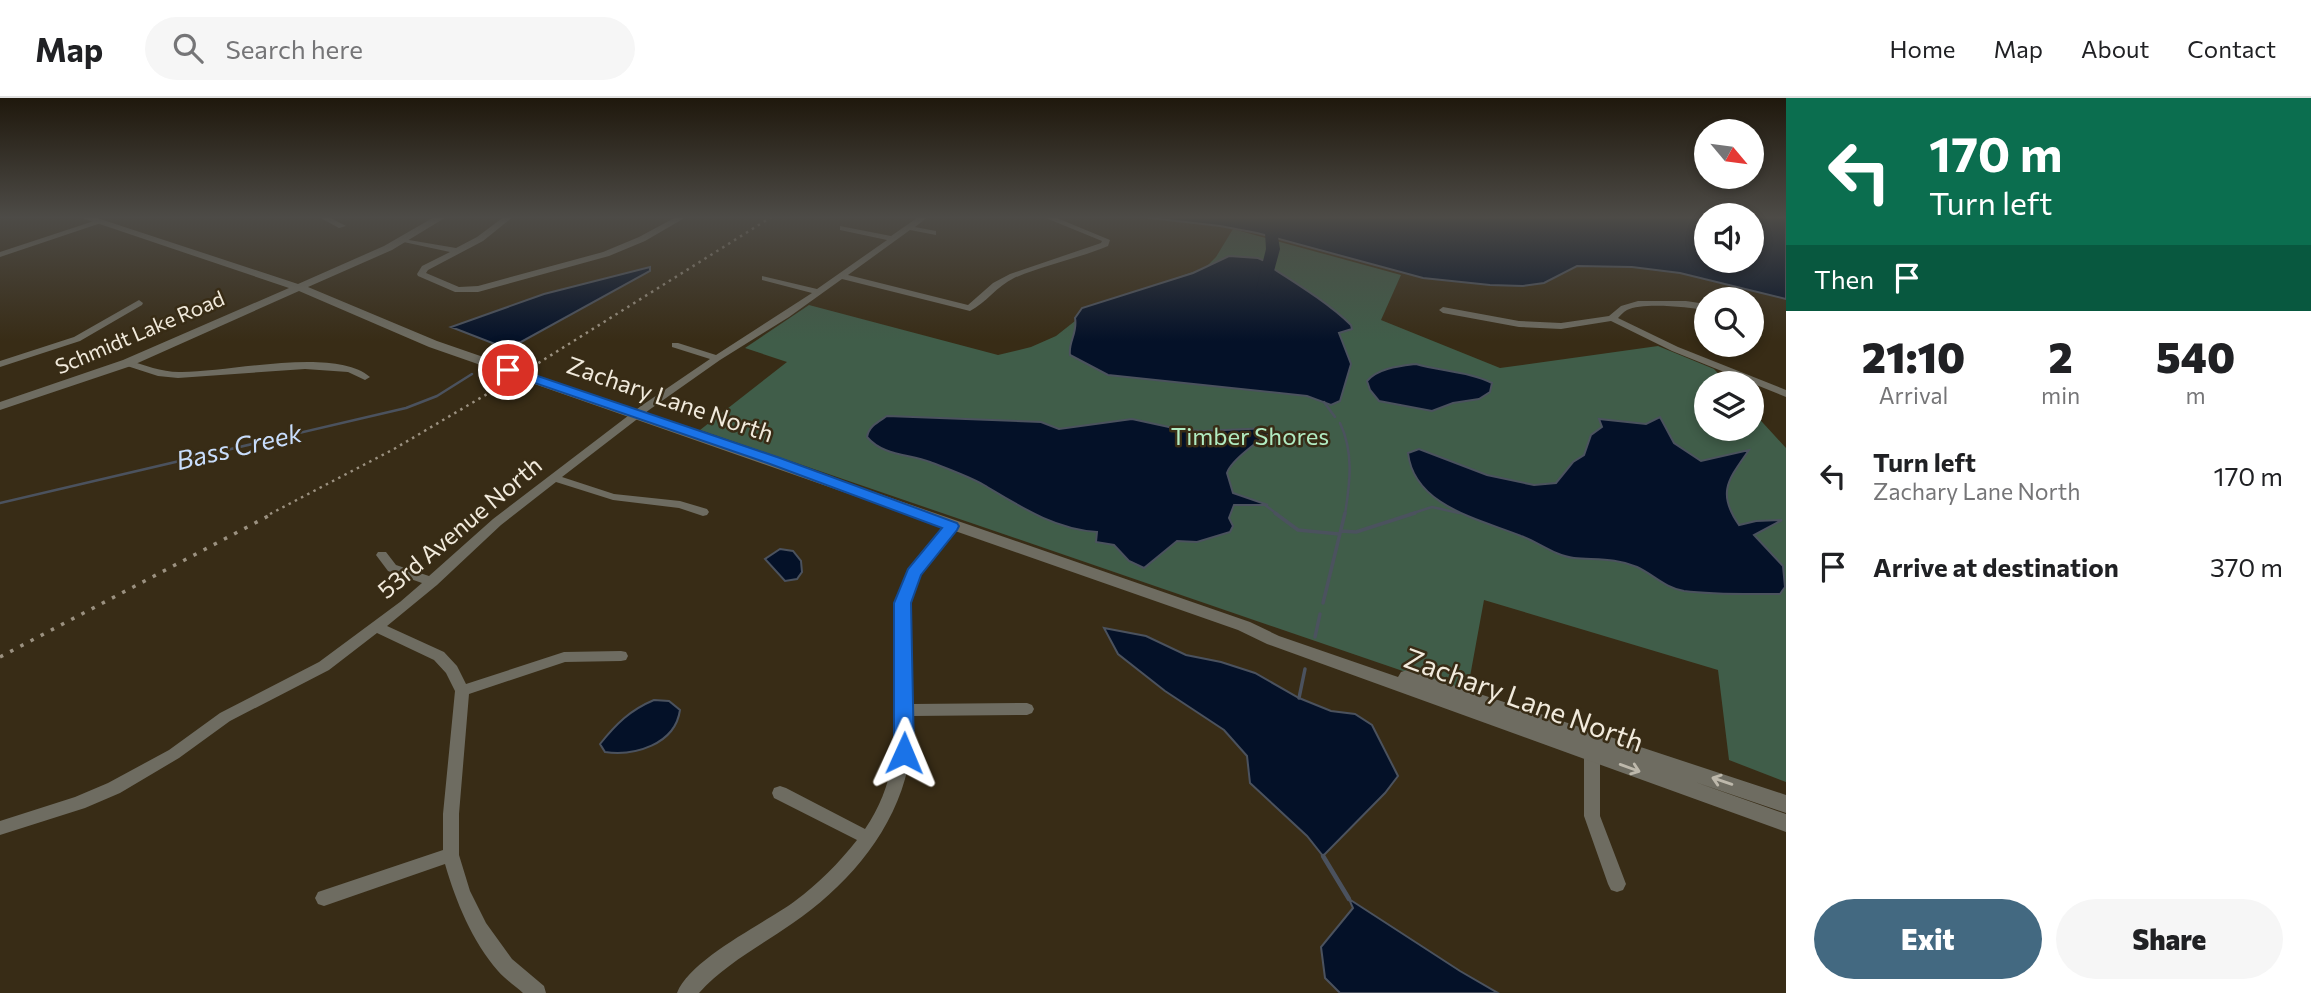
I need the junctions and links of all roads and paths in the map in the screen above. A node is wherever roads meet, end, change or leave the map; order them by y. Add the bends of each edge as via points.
1 (208, 258) edge
2 (364, 258) edge
3 (445, 258) edge
4 (592, 258) edge
5 (867, 258) edge
6 (1072, 258) edge
7 (842, 276) junction
8 (765, 278) dead end
9 (297, 287) junction
10 (819, 292) junction
11 (139, 303) dead end
12 (1694, 305) edge
13 (1443, 310) dead end
14 (1612, 318) junction
15 (675, 345) dead end
16 (283, 355) dead end
17 (716, 358) junction
18 (127, 363) junction
19 (0, 364) edge
20 (275, 367) junction
21 (365, 377) dead end
22 (1786, 394) edge
23 (0, 406) edge
24 (636, 415) junction
25 (554, 478) junction
26 (702, 512) dead end
27 (951, 526) junction
28 (382, 555) dead end
29 (432, 582) junction
30 (1244, 626) junction
31 (377, 627) junction
32 (621, 656) dead end
33 (461, 691) junction
34 (1027, 709) dead end
35 (905, 710) junction
36 (1592, 755) junction
37 (780, 793) dead end
38 (1786, 804) edge
39 (1786, 823) edge
40 (0, 828) edge
41 (868, 838) junction
42 (451, 855) junction
43 (1617, 884) dead end
44 (324, 898) dead end
45 (537, 993) edge
46 (686, 993) edge

1 - 9 street, Zachary Lane North
2 - 9 street, Schmidt Lake Road
3 - 4 street via 421,274 458,290 478,289
5 - 7 street, 53rd Avenue North
6 - 7 street via 1010,277 970,307
7 - 10 street, 53rd Avenue North
8 - 10 street
9 - 18 street, Schmidt Lake Road
9 - 24 street, Zachary Lane North via 433,344
10 - 17 street, 53rd Avenue North
11 - 19 street via 77,339
12 - 14 street via 1638,304
13 - 14 street via 1541,326
14 - 22 street
15 - 17 street
16 - 20 street
17 - 24 street, 53rd Avenue North
18 - 20 street via 158,373 201,376
18 - 23 street, Schmidt Lake Road
20 - 21 street via 358,370
24 - 25 street, 53rd Avenue North
24 - 27 street, Zachary Lane North
25 - 26 street via 613,497
25 - 29 street, 53rd Avenue North
27 - 30 street, Zachary Lane North
27 - 35 street via 914,573 902,603
28 - 29 street via 392,568
29 - 31 street, 53rd Avenue North
30 - 36 street, Zachary Lane North
38 -> 30 street, Zachary Lane North
31 - 33 street via 439,656 452,670
31 - 40 street, 53rd Avenue North via 324,666 225,717 145,772 79,803
32 - 33 street via 564,657
33 - 42 street
34 - 35 street
35 - 41 street via 904,753 897,784
36 -> 39 street, Zachary Lane North
36 - 43 street via 1592,816
37 - 41 street
41 - 46 street via 801,907 704,971
42 - 44 street
42 - 45 street via 462,893 480,929 505,965

